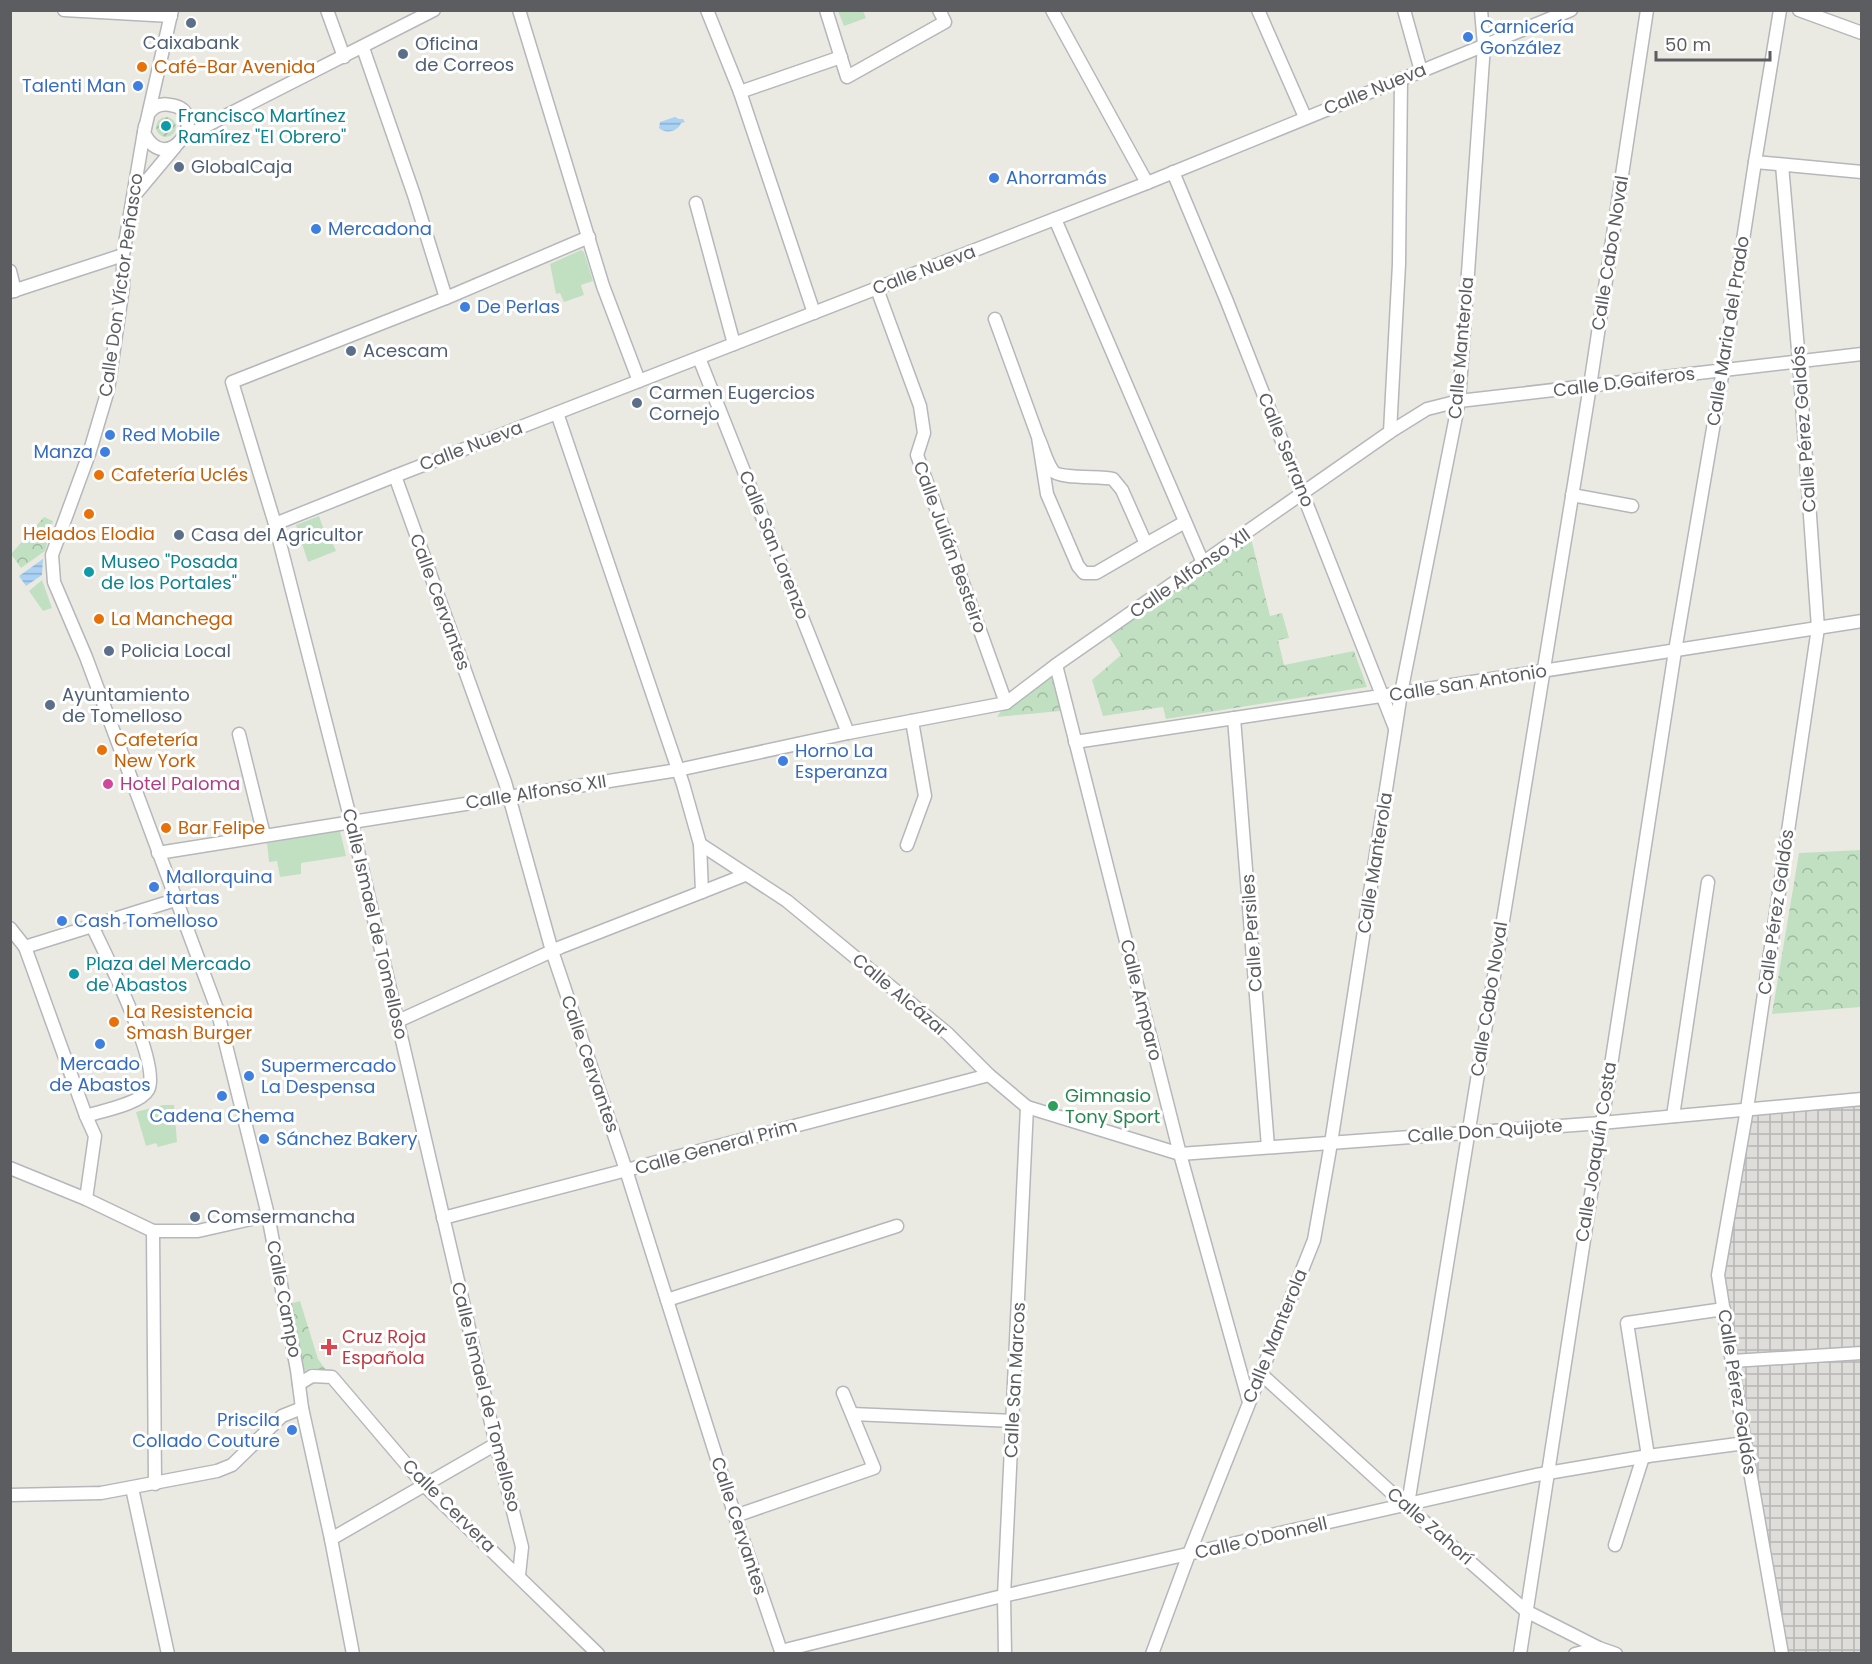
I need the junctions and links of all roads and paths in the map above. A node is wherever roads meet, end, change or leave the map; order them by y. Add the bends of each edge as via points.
1 (64, 10) edge
2 (327, 10) edge
3 (435, 10) edge
4 (519, 10) edge
5 (707, 10) edge
6 (826, 10) edge
7 (939, 10) edge
8 (1052, 10) edge
9 (1258, 10) edge
10 (1404, 10) edge
11 (1480, 10) edge
12 (1571, 10) edge
13 (1647, 10) edge
14 (1780, 10) edge
15 (1799, 10) edge
16 (171, 13) edge
17 (1862, 33) edge
18 (1484, 45) junction
19 (363, 48) junction
20 (344, 57) junction
21 (841, 57) junction
22 (1421, 71) junction
23 (1401, 79) junction
24 (740, 92) junction
25 (149, 112) junction
26 (1305, 117) junction
27 (145, 126) junction
28 (186, 136) junction
29 (175, 147) junction
30 (1755, 162) junction
31 (1782, 165) junction
32 (1173, 172) junction
33 (1862, 172) edge
34 (1147, 183) junction
35 (134, 197) junction
36 (696, 203) dead end
37 (1055, 219) junction
38 (589, 237) junction
39 (123, 255) junction
40 (10, 271) edge
41 (878, 289) junction
42 (13, 291) edge
43 (446, 298) junction
44 (814, 313) junction
45 (995, 319) dead end
46 (734, 344) junction
47 (1862, 354) edge
48 (699, 358) junction
49 (1799, 361) junction
50 (1723, 370) junction
51 (639, 381) junction
52 (1590, 386) junction
53 (1459, 401) junction
54 (557, 413) junction
55 (1390, 432) junction
56 (1038, 436) junction
57 (395, 476) junction
58 (1303, 494) junction
59 (1572, 495) junction
60 (1632, 506) dead end
61 (1185, 522) junction
62 (275, 524) junction
63 (1146, 544) junction
64 (1203, 563) junction
65 (67, 612) joint
66 (1862, 621) edge
67 (1818, 628) junction
68 (1675, 651) junction
69 (1056, 665) junction
70 (1542, 671) junction
71 (1401, 693) junction
72 (1382, 696) junction
73 (1006, 703) junction
74 (1234, 718) junction
75 (912, 721) junction
76 (1395, 730) junction
77 (849, 733) junction
78 (239, 734) dead end
79 (1075, 742) junction
80 (678, 770) junction
81 (508, 796) junction
82 (351, 822) junction
83 (264, 836) junction
84 (700, 844) junction
85 (907, 845) dead end
86 (158, 853) junction
87 (745, 876) junction
88 (1708, 882) dead end
89 (702, 892) junction
90 (175, 900) junction
91 (92, 926) junction
92 (10, 928) edge
93 (25, 947) junction
94 (552, 951) junction
95 (398, 1021) junction
96 (989, 1075) junction
97 (1862, 1099) edge
98 (1027, 1107) junction
99 (1747, 1109) junction
100 (86, 1116) junction
101 (1673, 1116) junction
102 (1601, 1123) junction
103 (1468, 1131) junction
104 (1331, 1143) junction
105 (1268, 1147) junction
106 (1180, 1154) junction
107 (10, 1168) edge
108 (626, 1170) junction
109 (86, 1199) junction
110 (268, 1215) junction
111 (443, 1218) junction
112 (897, 1226) dead end
113 (153, 1232) junction
114 (667, 1300) junction
115 (1724, 1309) junction
116 (1862, 1353) edge
117 (1732, 1361) junction
118 (1261, 1374) junction
119 (299, 1384) junction
120 (843, 1394) dead end
121 (1249, 1402) junction
122 (302, 1408) junction
123 (852, 1414) junction
124 (1014, 1421) junction
125 (1745, 1443) junction
126 (496, 1444) junction
127 (1646, 1457) junction
128 (1548, 1473) junction
129 (155, 1484) junction
130 (424, 1485) junction
131 (132, 1488) junction
132 (10, 1495) edge
133 (1406, 1504) junction
134 (735, 1516) junction
135 (331, 1539) junction
136 (1615, 1545) dead end
137 (1189, 1554) junction
138 (519, 1575) junction
139 (1004, 1596) junction
140 (1527, 1611) junction
141 (1599, 1648) junction
142 (781, 1652) edge
143 (168, 1653) edge
144 (353, 1653) edge
145 (598, 1653) edge
146 (1005, 1653) edge
147 (1152, 1653) edge
148 (1520, 1653) edge
149 (1575, 1653) edge
150 (1616, 1653) edge
151 (1782, 1653) edge

1 - 16 street
2 - 20 street
3 - 19 street
4 - 38 street
5 - 24 street
6 - 21 street
7 - 21 street via 945,22 847,77
8 - 34 street
9 - 26 street
10 - 22 street
11 - 18 street, Calle Manterola
12 - 18 street, Calle Nueva
13 - 52 street, Calle Cabo Noval
14 - 30 street, Calle Maria del Prado
15 - 17 street
16 - 25 street
18 - 22 street, Calle Nueva
18 - 53 street, Calle Manterola
19 - 20 street
19 - 43 street
20 - 28 street
21 - 24 street
22 - 23 street, Calle Nueva
23 - 26 street, Calle Nueva
23 - 55 street via 1399,264
24 - 44 street
25 - 27 street
25 - 28 street via 167,104 180,109 188,122
26 - 32 street, Calle Nueva
27 - 29 street via 144,133 153,145
27 - 35 street, Calle Don Víctor Peñasco
28 - 29 street
29 - 35 street
30 - 31 street
30 - 50 street, Calle Maria del Prado
31 - 33 street
31 - 49 street, Calle Pérez Galdós
32 - 34 street, Calle Nueva
32 - 58 street, Calle Serrano
34 - 37 street, Calle Nueva
35 - 39 street, Calle Don Víctor Peñasco
36 - 46 street
37 - 41 street, Calle Nueva
37 - 61 street
38 - 43 street
38 - 51 street
39 - 42 street
39 - 65 street, Calle Don Víctor Peñasco via 123,287 108,390 52,555 54,582
40 - 42 street
41 - 44 street, Calle Nueva
41 - 73 street, Calle Julián Besteiro via 921,406 924,433 917,455
43 - 62 street, Calle Ismael de Tomelloso via 232,382
44 - 46 street, Calle Nueva
45 - 56 street
46 - 48 street, Calle Nueva
47 - 49 street, Calle D.Gaiferos
48 - 51 street, Calle Nueva
48 - 77 street, Calle San Lorenzo
49 - 50 street, Calle D.Gaiferos
49 - 67 street, Calle Pérez Galdós
50 - 52 street, Calle D.Gaiferos
50 - 68 street, Calle Maria del Prado
51 - 54 street, Calle Nueva
52 - 53 street, Calle D.Gaiferos
52 - 59 street, Calle Cabo Noval
53 - 55 street, Calle Alfonso XII via 1427,409
53 - 71 street, Calle Manterola
54 - 57 street, Calle Nueva
54 - 80 street
55 - 58 street, Calle Alfonso XII
56 - 63 street via 1059,476 1113,478
56 - 63 street via 1047,494 1084,573 1096,573
57 - 62 street, Calle Nueva
57 - 81 street, Calle Cervantes
58 - 64 street, Calle Alfonso XII
58 - 72 street, Calle Serrano
59 - 60 street
59 - 70 street, Calle Cabo Noval
61 - 63 street
61 - 64 street
62 - 82 street, Calle Ismael de Tomelloso
64 - 69 street, Calle Alfonso XII
65 - 86 street, Calle Campo
66 - 67 street, Calle San Antonio
67 - 68 street, Calle San Antonio
67 - 99 street, Calle Pérez Galdós
68 - 70 street, Calle San Antonio
68 - 102 street, Calle Joaquín Costa
69 - 73 street, Calle Alfonso XII
69 - 79 street, Calle Amparo
70 - 71 street, Calle San Antonio
70 - 103 street, Calle Cabo Noval
71 - 72 street, Calle San Antonio
71 - 76 street, Calle Manterola
72 - 74 street, Calle San Antonio
72 - 76 street, Calle Serrano
73 - 75 street, Calle Alfonso XII
74 - 79 street, Calle San Antonio
74 - 105 street, Calle Persiles
75 - 77 street, Calle Alfonso XII
75 - 85 street via 925,796
76 - 104 street, Calle Manterola
77 - 80 street, Calle Alfonso XII
78 - 83 street
79 - 106 street, Calle Amparo
80 - 81 street, Calle Alfonso XII
80 - 84 street
81 - 82 street, Calle Alfonso XII
81 - 94 street, Calle Cervantes
82 - 83 street, Calle Alfonso XII
82 - 95 street, Calle Ismael de Tomelloso
83 - 86 street, Calle Alfonso XII
84 - 87 street, Calle Alcázar
84 - 89 street
86 - 90 street, Calle Campo
87 - 89 street
87 - 96 street, Calle Alcázar via 787,901 948,1034
88 - 101 street
89 - 94 street
90 - 91 street
90 - 110 street, Calle Campo via 218,1009
91 - 93 street
91 - 100 street via 124,993 148,1061 151,1083 139,1099
92 - 93 street
93 - 100 street
94 - 95 street
94 - 108 street, Calle Cervantes
95 - 111 street, Calle Ismael de Tomelloso
96 - 98 street, Calle Alcázar
96 - 108 street, Calle General Prim
97 - 99 street, Calle Don Quijote
98 - 106 street, Calle Alcázar
98 - 124 street, Calle San Marcos
99 - 101 street, Calle Don Quijote
99 - 115 street, Calle Pérez Galdós via 1718,1275
100 - 109 street via 95,1136
101 - 102 street, Calle Don Quijote
102 - 103 street, Calle Don Quijote
102 - 128 street, Calle Joaquín Costa
103 - 104 street, Calle Don Quijote
103 - 133 street, Calle Cabo Noval
104 - 105 street, Calle Don Quijote
104 - 118 street, Calle Manterola via 1314,1240
105 - 106 street, Calle Don Quijote
106 - 121 street, Calle Amparo
107 - 109 street
108 - 111 street, Calle General Prim
108 - 114 street, Calle Cervantes
109 - 113 street
110 - 113 street via 198,1231
110 - 119 street, Calle Campo
111 - 126 street, Calle Ismael de Tomelloso
112 - 114 street
113 - 129 street
114 - 134 street, Calle Cervantes
115 - 117 street, Calle Pérez Galdós
115 - 127 street via 1627,1323
116 - 117 street
117 - 125 street, Calle Pérez Galdós
118 - 121 street, Calle Manterola
118 - 133 street, Calle Zahorí
119 - 122 street, Calle Campo
119 - 130 street, Calle Cervera via 312,1376 332,1377
120 - 123 street
121 - 137 street, Calle Manterola
122 - 129 street via 282,1416 232,1465 217,1472
122 - 135 street, Calle Campo
123 - 124 street
123 - 134 street via 874,1468
124 - 139 street, Calle San Marcos
125 - 127 street, Calle O'Donnell
125 - 151 street, Calle Pérez Galdós
126 - 130 street
126 - 138 street, Calle Ismael de Tomelloso via 522,1547
127 - 128 street, Calle O'Donnell
127 - 136 street
128 - 133 street, Calle O'Donnell
128 - 140 street, Calle Joaquín Costa
129 - 131 street
130 - 135 street
130 - 138 street, Calle Cervera
131 - 132 street via 101,1493
131 - 143 street
133 - 137 street, Calle O'Donnell
133 - 140 street, Calle Zahorí
134 - 142 street, Calle Cervantes
135 - 144 street, Calle Campo
137 - 139 street, Calle O'Donnell
137 - 147 street, Calle Manterola
138 - 145 street, Calle Cervera
139 - 142 street, Calle O'Donnell
139 - 146 street, Calle San Marcos
140 - 141 street, Calle Zahorí
140 - 148 street, Calle Joaquín Costa
141 - 149 street
141 - 150 street, Calle Zahorí

